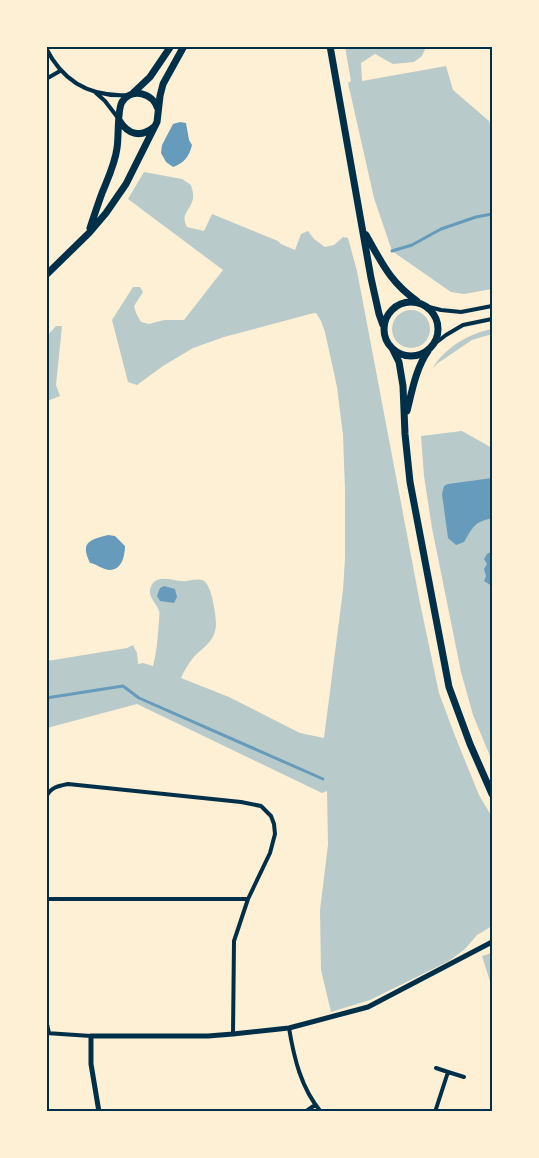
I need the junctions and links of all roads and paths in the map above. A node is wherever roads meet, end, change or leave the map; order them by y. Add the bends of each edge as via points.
1 (171, 46) edge
2 (184, 46) edge
3 (330, 46) edge
4 (46, 48) edge
5 (60, 71) junction
6 (46, 79) edge
7 (95, 92) junction
8 (132, 94) junction
9 (159, 110) junction
10 (119, 120) junction
11 (154, 127) junction
12 (362, 229) junction
13 (89, 233) junction
14 (46, 275) edge
15 (422, 304) junction
16 (492, 306) edge
17 (492, 319) edge
18 (383, 325) junction
19 (431, 347) junction
20 (393, 350) junction
21 (405, 418) junction
22 (492, 794) edge
23 (46, 797) edge
24 (46, 899) edge
25 (248, 899) junction
26 (492, 942) edge
27 (46, 1020) edge
28 (289, 1028) junction
29 (48, 1033) edge
30 (233, 1034) junction
31 (91, 1036) junction
32 (436, 1068) dead end
33 (448, 1072) junction
34 (464, 1077) dead end
35 (315, 1105) junction
36 (99, 1112) edge
37 (305, 1112) edge
38 (321, 1112) edge
39 (435, 1112) edge

1 - 8 highway via 150,77
2 - 9 highway via 163,84
3 - 12 highway
4 - 5 street
5 - 6 street
5 - 7 street
7 - 8 street
7 - 10 street
8 - 9 highway via 152,98
8 - 10 highway via 122,102
9 - 11 highway
10 - 11 highway via 135,134
10 - 13 highway via 117,154
11 - 13 highway via 126,184
12 - 15 highway via 387,273
12 - 18 highway
13 - 14 highway
15 - 16 street via 460,312
15 - 18 highway via 408,302 395,306
15 - 19 highway via 438,325
17 - 19 street via 463,325
18 - 20 highway
19 - 20 highway via 411,356
19 - 21 highway via 417,372
20 - 21 highway via 399,362
21 - 22 highway via 410,482 449,687
23 - 25 street via 57,786 68,784 261,806 271,816 274,834 270,853
24 - 25 street
25 - 30 street via 234,941
26 - 28 street via 368,1007
27 - 29 street
28 - 30 street
28 - 35 street via 301,1080
29 - 31 street
30 - 31 street
31 - 36 street
32 - 33 street
33 - 34 street
33 - 39 street
35 - 37 street
35 - 38 street

